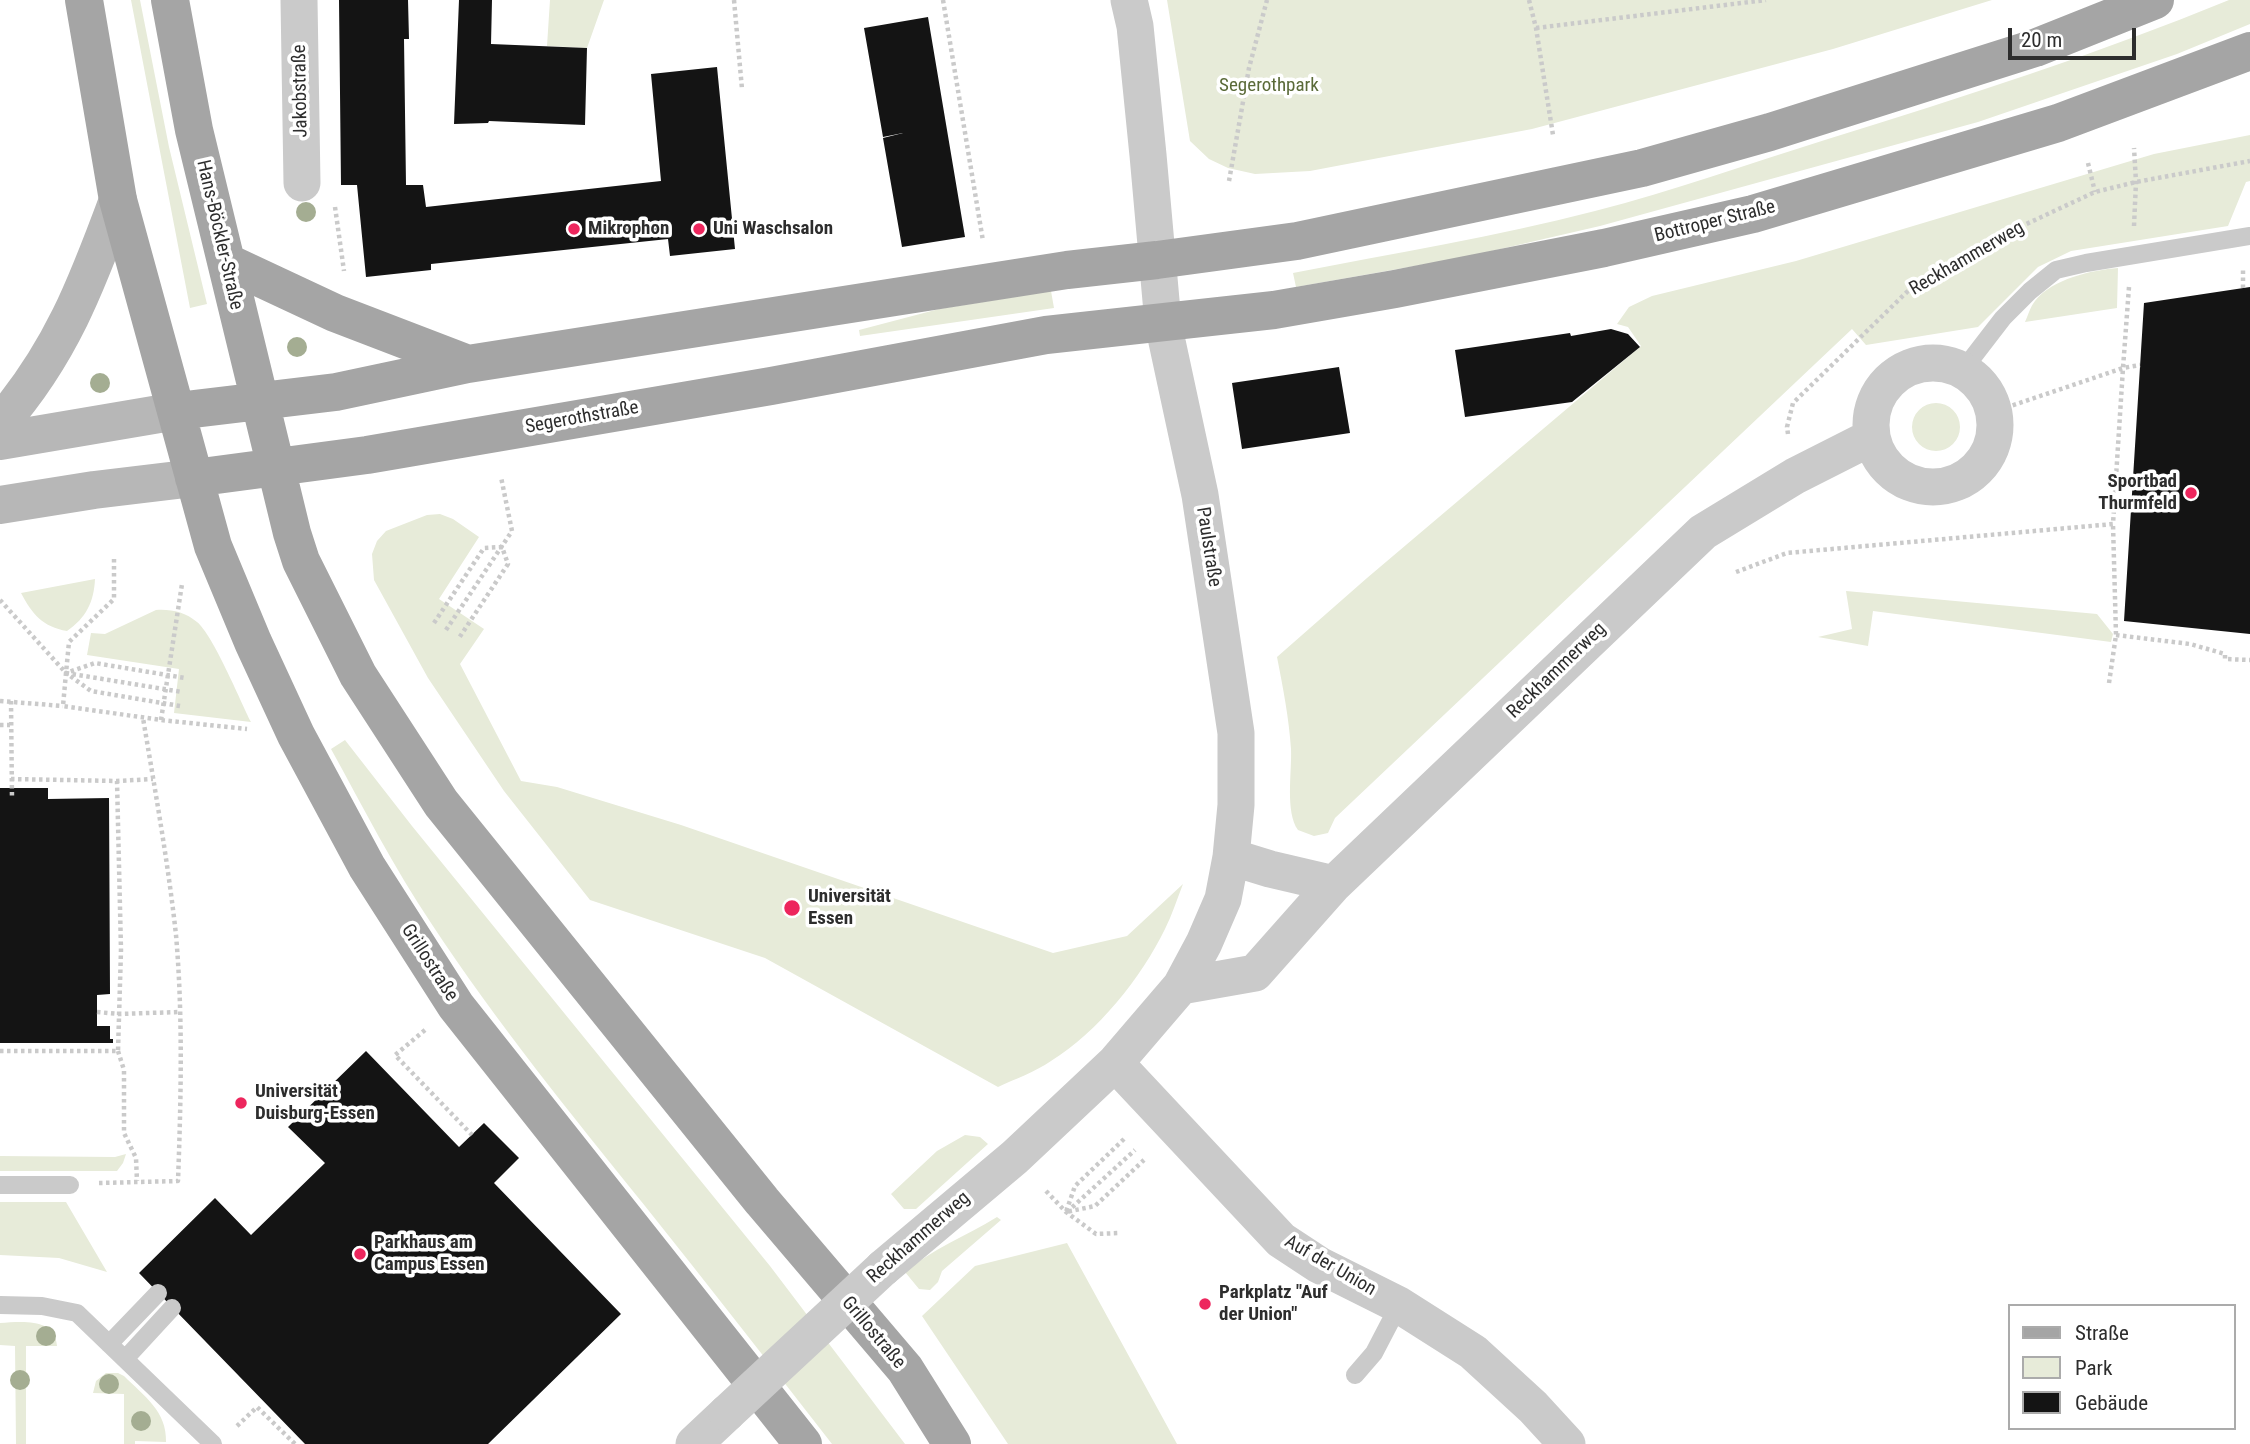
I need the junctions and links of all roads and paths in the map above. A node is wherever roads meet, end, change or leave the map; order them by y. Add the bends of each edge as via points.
1 (84, 0) edge
2 (170, 0) edge
3 (299, 0) edge
4 (734, 0) edge
5 (943, 0) edge
6 (1129, 0) edge
7 (1267, 0) edge
8 (1529, 0) edge
9 (1766, 0) edge
10 (2155, 0) edge
11 (1536, 27) junction
12 (2250, 51) edge
13 (742, 89) dead end
14 (1553, 135) dead end
15 (2134, 148) dead end
16 (2250, 162) edge
17 (2088, 163) dead end
18 (1229, 181) dead end
19 (2136, 182) junction
20 (302, 183) joint
21 (2095, 192) junction
22 (118, 200) junction
23 (2250, 236) edge
24 (983, 243) dead end
25 (2133, 254) junction
26 (1157, 260) junction
27 (226, 262) junction
28 (345, 282) dead end
29 (1163, 323) junction
30 (468, 364) junction
31 (2140, 365) dead end
32 (2123, 368) junction
33 (1963, 370) junction
34 (258, 400) junction
35 (177, 411) junction
36 (1993, 412) junction
37 (0, 423) edge
38 (1872, 437) junction
39 (0, 441) edge
40 (275, 468) junction
41 (1795, 476) junction
42 (501, 477) dead end
43 (194, 478) junction
44 (0, 505) edge
45 (2113, 524) junction
46 (502, 547) junction
47 (114, 558) dead end
48 (1736, 572) dead end
49 (182, 575) dead end
50 (0, 600) edge
51 (435, 622) dead end
52 (446, 630) dead end
53 (2116, 635) junction
54 (459, 638) dead end
55 (2250, 660) edge
56 (66, 673) junction
57 (185, 678) dead end
58 (2109, 683) dead end
59 (182, 692) dead end
60 (0, 701) edge
61 (11, 701) junction
62 (63, 706) junction
63 (180, 706) dead end
64 (143, 718) junction
65 (161, 720) junction
66 (10, 725) junction
67 (0, 726) edge
68 (296, 735) junction
69 (11, 779) junction
70 (153, 779) junction
71 (117, 781) junction
72 (12, 799) dead end
73 (1231, 857) junction
74 (1334, 884) junction
75 (1181, 986) junction
76 (97, 1012) dead end
77 (179, 1012) junction
78 (119, 1014) junction
79 (433, 1023) dead end
80 (0, 1051) edge
81 (118, 1051) junction
82 (1115, 1063) junction
83 (472, 1135) dead end
84 (1124, 1139) dead end
85 (1135, 1150) dead end
86 (1144, 1160) dead end
87 (137, 1181) junction
88 (0, 1185) edge
89 (70, 1185) joint
90 (1046, 1191) dead end
91 (1066, 1212) junction
92 (1119, 1233) dead end
93 (158, 1293) dead end
94 (0, 1305) edge
95 (1399, 1305) junction
96 (172, 1308) dead end
97 (109, 1344) junction
98 (125, 1359) junction
99 (1354, 1375) dead end
100 (221, 1439) edge
101 (295, 1444) edge
102 (694, 1444) edge
103 (803, 1444) edge
104 (952, 1444) edge
105 (1567, 1444) edge

1 - 22 main road
2 - 27 main road, Hans-Böckler-Straße via 194,130
3 - 20 street, Jakobstraße
4 - 13 path
5 - 24 path
6 - 26 street, Paulstraße
7 - 18 path via 1249,68
8 - 11 path
9 - 11 path
10 - 26 main road via 2035,48 1642,168 1297,241
11 - 14 path
12 - 29 main road, Bottroper Straße via 2058,123 1753,214 1395,289
15 - 19 path
16 - 19 path, Reckhammerweg
17 - 21 path
19 - 21 path, Reckhammerweg
19 - 25 path
20 - 28 path via 333,193
21 - 41 path, Reckhammerweg via 1992,240 1912,288 1793,403 1787,427
22 - 35 main road
22 - 37 main road via 67,325 47,361
23 - 25 lane
25 - 32 path
25 - 33 lane via 2056,270 2003,318
26 - 29 street, Paulstraße
26 - 30 main road via 1056,271
27 - 30 main road via 335,313
27 - 34 main road, Hans-Böckler-Straße
29 - 40 main road, Segerothstraße via 1046,335 744,391
29 - 73 street, Paulstraße via 1200,495 1236,733
30 - 34 main road via 337,392
31 - 32 path
32 - 36 path
32 - 45 path
33 - 36 street via 1988,395
33 - 38 street via 1944,363 1924,363 1888,382 1871,417
34 - 35 main road
34 - 40 main road, Hans-Böckler-Straße
35 - 39 main road
35 - 43 main road, Grillostraße
36 - 38 street via 1990,450 1964,479 1946,486 1907,482 1879,456
38 - 41 street, Reckhammerweg
40 - 43 main road, Segerothstraße
40 - 104 main road, Grillostraße via 306,572 358,675 440,803 762,1201 905,1369
41 - 74 street, Reckhammerweg via 1703,532
42 - 46 path via 512,531
43 - 44 main road, Segerothstraße
43 - 68 main road, Grillostraße via 213,546
45 - 48 path via 1787,553
45 - 53 path
46 - 51 path via 484,548
46 - 52 path
46 - 54 path via 508,564
47 - 56 path via 114,598 69,642
49 - 65 path
50 - 56 path
53 - 55 path via 2190,644 2225,654 2225,659
53 - 58 path
56 - 57 path via 95,663
56 - 59 path
56 - 62 path
56 - 63 path via 91,691
60 - 61 path
61 - 62 path
61 - 66 path
62 - 64 path
64 - 65 path
64 - 70 path
65 - 68 path
66 - 67 path
66 - 69 path
68 - 103 main road, Grillostraße via 367,867 456,1006
69 - 71 path
69 - 72 path
70 - 71 path
70 - 77 path via 176,937
71 - 78 path
73 - 74 street
73 - 75 street, Paulstraße via 1223,899
74 - 75 street, Reckhammerweg via 1255,972
75 - 82 street, Paulstraße
76 - 78 path
77 - 78 path
77 - 87 path via 178,1181
78 - 81 path
79 - 83 path via 395,1055
80 - 81 path
81 - 87 path via 124,1069 124,1133 136,1158
82 - 95 street, Auf der Union via 1281,1240 1319,1265
82 - 102 street, Reckhammerweg, bridge via 1015,1157 883,1268
84 - 91 path via 1075,1186
85 - 91 path
86 - 91 path via 1095,1206
87 - 89 path
88 - 89 lane
90 - 91 path
91 - 92 path via 1096,1234
93 - 97 lane
94 - 97 lane via 78,1313
95 - 99 lane via 1374,1353
95 - 105 street, Auf der Union via 1472,1352
96 - 98 lane
97 - 98 lane
98 - 100 lane
100 - 101 path via 257,1407

